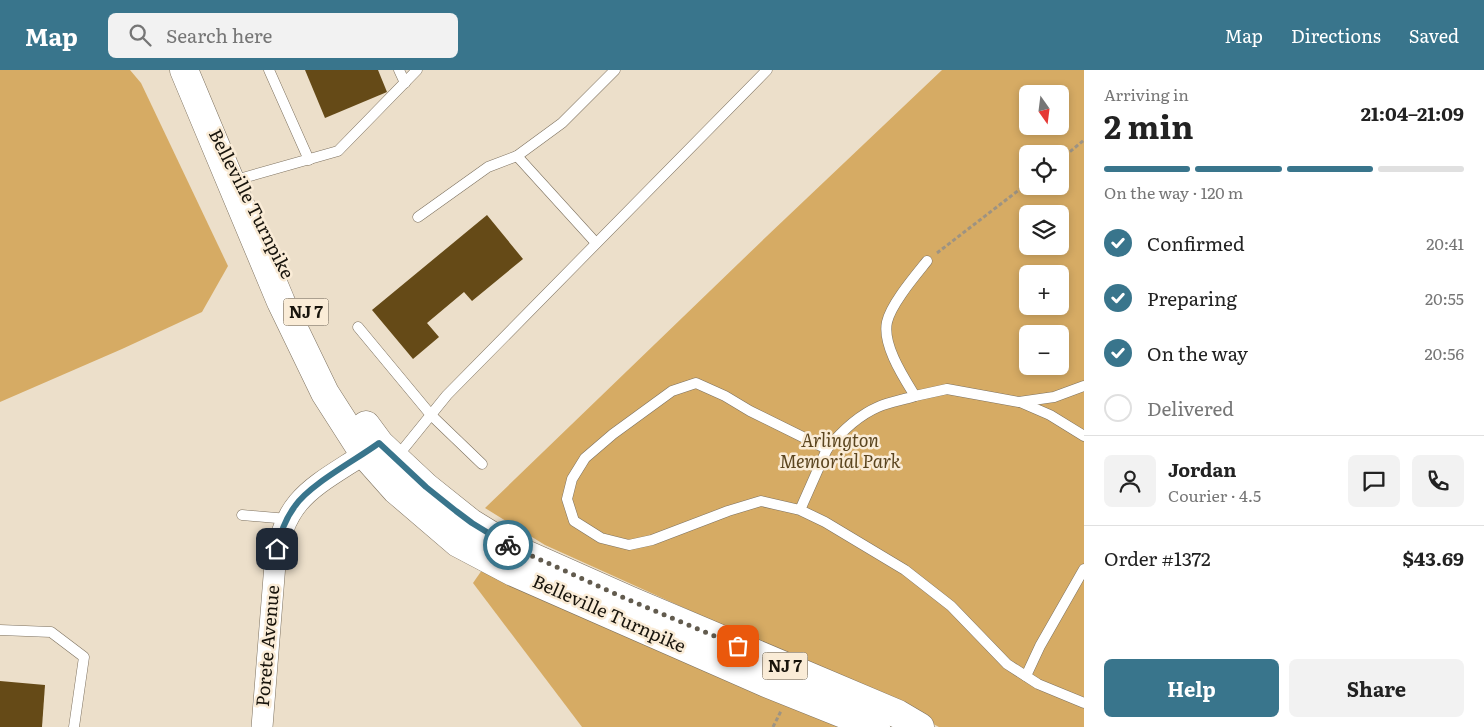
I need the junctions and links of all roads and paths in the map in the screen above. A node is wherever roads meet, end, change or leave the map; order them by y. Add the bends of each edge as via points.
1 (184, 70) edge
2 (269, 70) edge
3 (400, 70) edge
4 (417, 70) edge
5 (615, 70) edge
6 (767, 70) edge
7 (405, 83) junction
8 (201, 109) junction
9 (1084, 140) edge
10 (1069, 152) edge
11 (516, 156) junction
12 (309, 160) junction
13 (239, 179) junction
14 (1019, 190) edge
15 (418, 217) dead end
16 (596, 243) junction
17 (926, 261) joint
18 (358, 327) dead end
19 (1084, 386) edge
20 (915, 396) junction
21 (1019, 402) junction
22 (430, 415) junction
23 (1084, 436) edge
24 (827, 449) junction
25 (379, 452) junction
26 (482, 464) dead end
27 (800, 510) junction
28 (242, 515) dead end
29 (288, 519) junction
30 (1084, 569) edge
31 (0, 630) edge
32 (1026, 676) junction
33 (1084, 702) edge
34 (74, 727) edge
35 (262, 727) edge
36 (876, 727) edge
37 (920, 727) edge

1 - 8 main road, Belleville Turnpike / NJ 7
2 - 12 lane
3 - 7 lane
4 - 7 lane
5 - 11 lane via 562,123
6 - 16 lane
7 - 12 lane via 338,151
8 - 13 main road, Belleville Turnpike / NJ 7
8 - 25 main road, Belleville Turnpike / NJ 7 via 281,302 324,393
9 - 10 path
11 - 15 lane via 488,167
11 - 16 lane
12 - 13 lane
13 - 25 main road, Belleville Turnpike / NJ 7 via 267,231 335,377
14 - 17 path
16 - 22 lane
17 - 20 lane via 893,308 887,323 889,344
18 - 22 lane
19 - 21 lane via 1054,397
20 - 21 lane via 947,389
20 - 24 lane via 878,407 853,422
21 - 23 lane via 1050,415
22 - 25 lane
22 - 26 lane
24 - 27 lane
24 - 27 lane via 696,383 672,391 585,458 572,479 567,499 574,521 601,538 629,545 652,540 761,501
25 - 29 street, Porete Avenue via 315,486 295,506
25 - 36 main road, Belleville Turnpike / NJ 7 via 396,490 458,543 522,576 766,683
25 - 37 main road, Belleville Turnpike / NJ 7 via 472,523 512,548 898,714
27 - 32 lane via 905,570 951,606 1007,664
28 - 29 lane
29 - 35 street, Porete Avenue via 280,537 275,564
30 - 32 lane
31 - 34 lane via 51,632 84,657
32 - 33 lane

